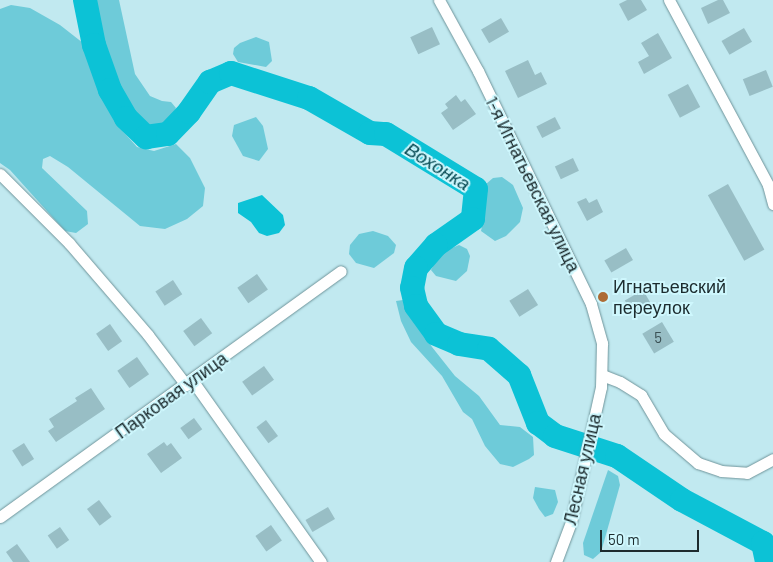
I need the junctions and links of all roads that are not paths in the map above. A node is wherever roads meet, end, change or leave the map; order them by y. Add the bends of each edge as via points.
1 (439, 0) edge
2 (668, 0) edge
3 (0, 174) edge
4 (770, 183) edge
5 (773, 204) edge
6 (341, 272) dead end
7 (602, 375) junction
8 (189, 382) junction
9 (773, 459) edge
10 (0, 517) edge
11 (322, 562) edge
12 (556, 562) edge

1 - 7 street, 1-я Игнатьевская улица via 478,71 591,304 602,343
2 - 4 street
3 - 8 street via 69,243
4 - 5 street
6 - 8 street, Парковая улица
7 - 9 street via 641,395 664,434 698,463 721,471 747,473
7 - 12 street, Лесная улица via 571,522
8 - 10 street, Парковая улица
8 - 11 street

